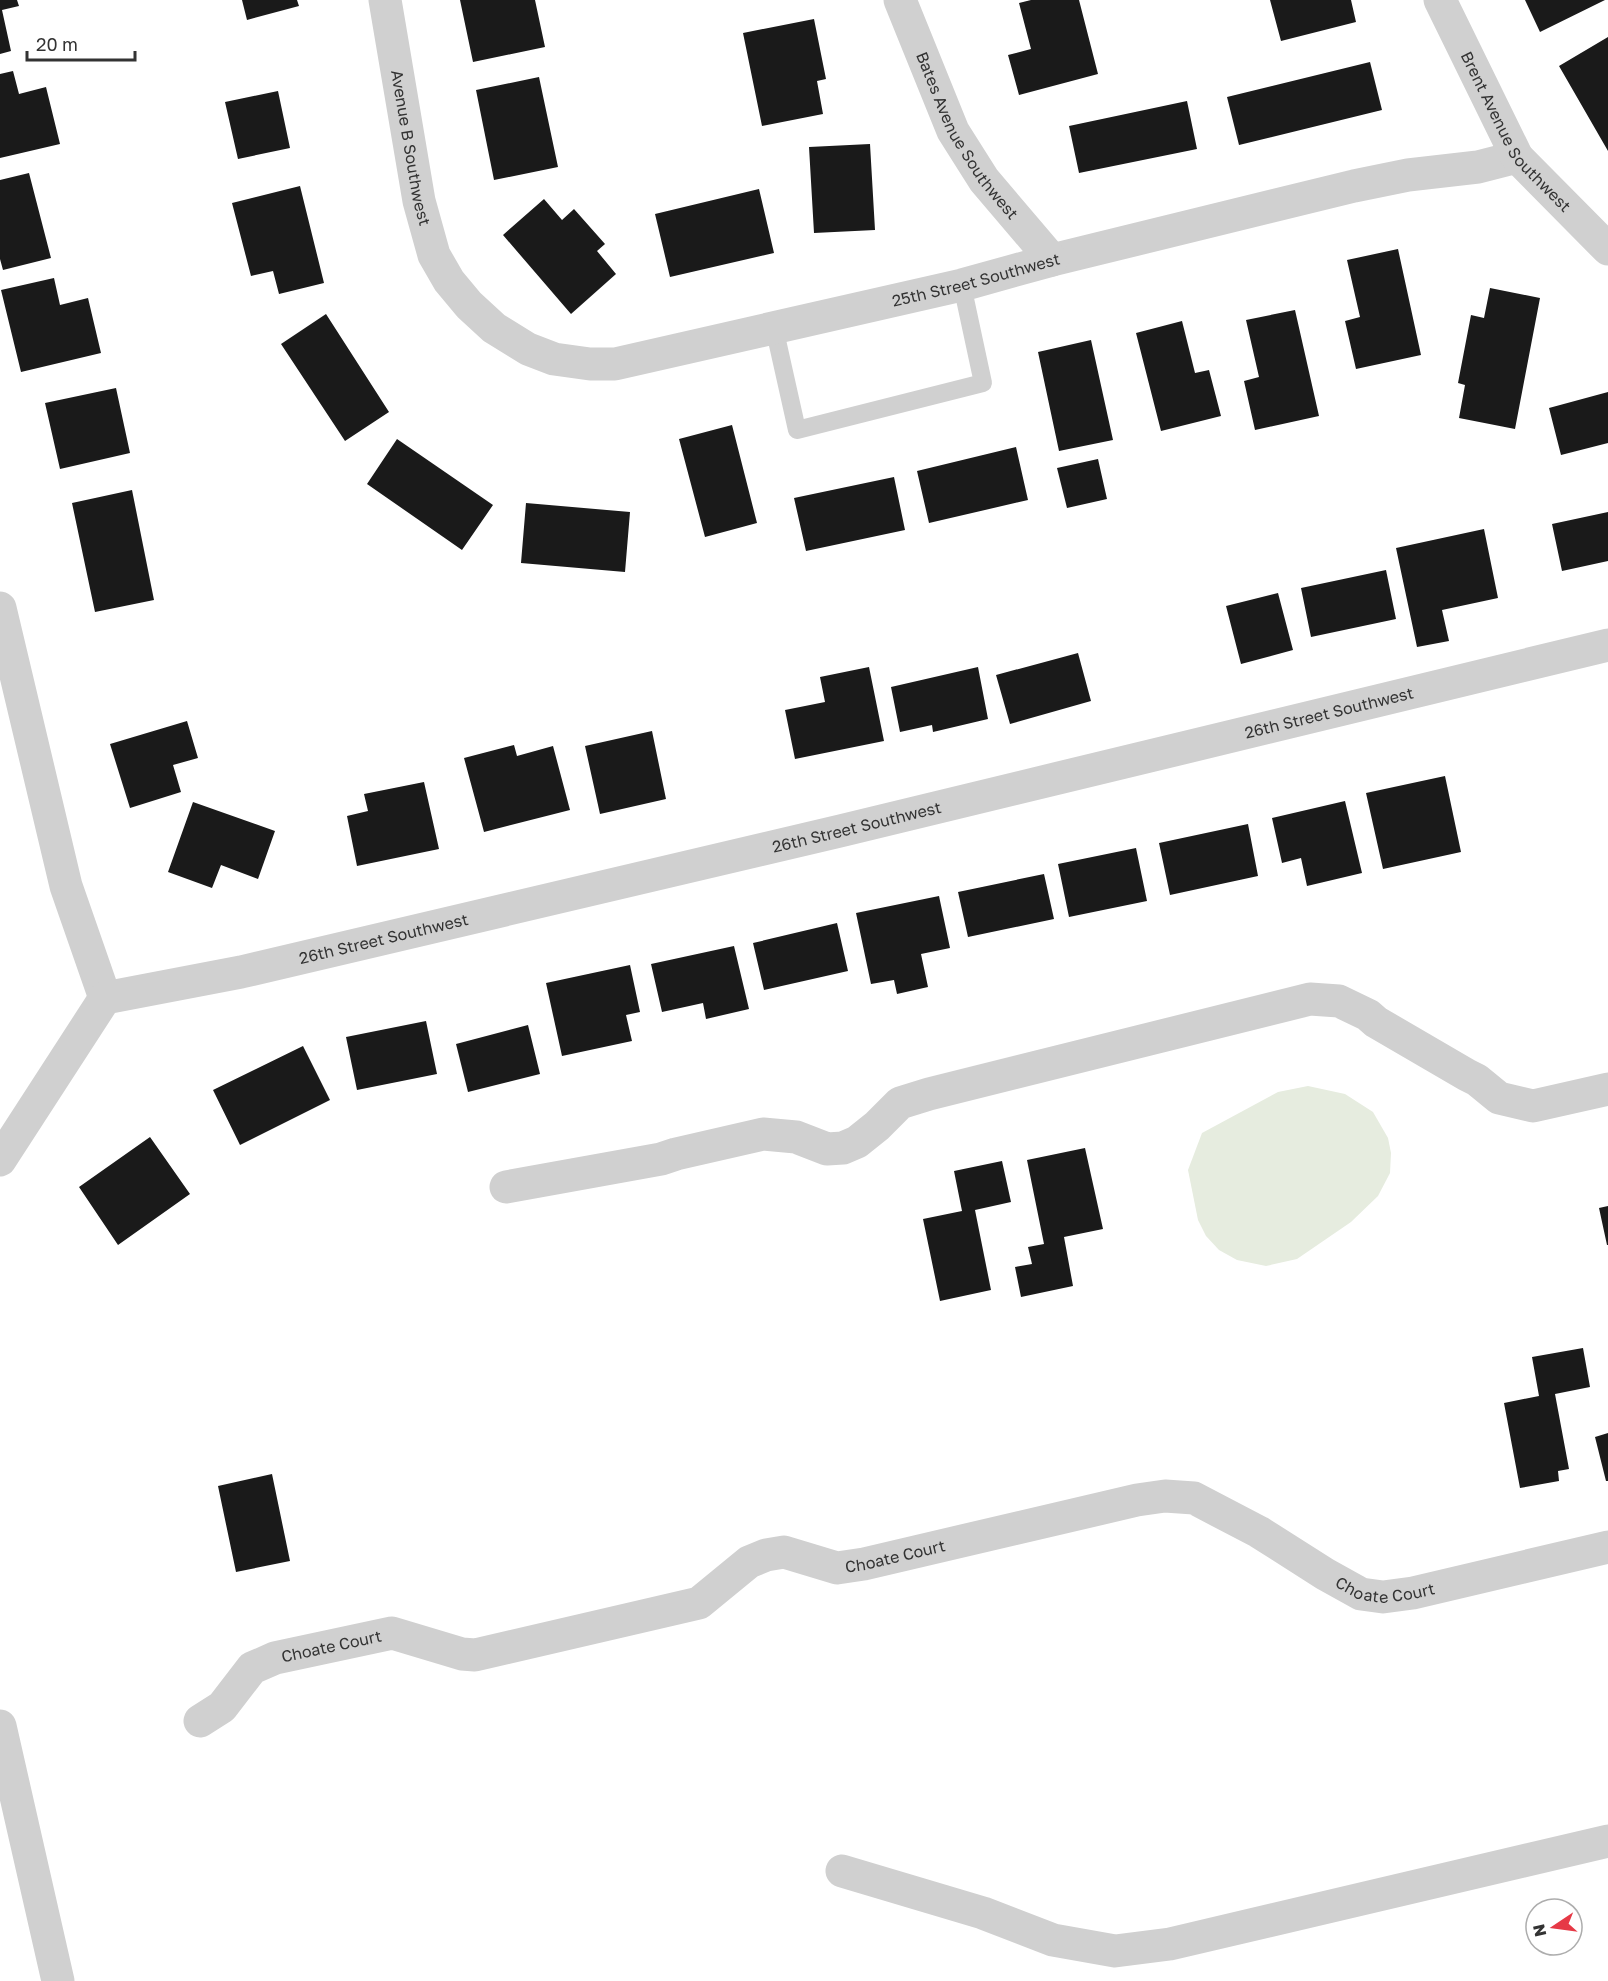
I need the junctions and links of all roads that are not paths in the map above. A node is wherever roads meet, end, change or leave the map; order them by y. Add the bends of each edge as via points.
1 (385, 0) edge
2 (900, 0) edge
3 (1440, 0) edge
4 (1516, 157) junction
5 (1608, 249) edge
6 (1052, 260) junction
7 (962, 285) junction
8 (456, 289) joint
9 (774, 327) junction
10 (0, 608) edge
11 (1608, 645) edge
12 (105, 998) junction
13 (1608, 1089) edge
14 (0, 1160) edge
15 (506, 1186) dead end
16 (1608, 1547) edge
17 (200, 1721) dead end
18 (0, 1726) edge
19 (1608, 1841) edge
20 (842, 1870) dead end
21 (57, 1981) edge

1 - 8 street, Avenue B Southwest via 420,201 434,255
2 - 6 street, Bates Avenue Southwest via 953,131 984,180
3 - 4 street, Brent Avenue Southwest
4 - 5 street, Brent Avenue Southwest
4 - 6 street, 25th Street Southwest via 1354,186
6 - 7 street, 25th Street Southwest
7 - 9 street, 25th Street Southwest
7 - 9 lane via 983,383 797,430
8 - 9 street, 25th Street Southwest via 494,328 528,349 554,359 590,364 615,364
10 - 12 street via 66,886
11 - 12 street, 26th Street Southwest via 817,837 241,972
12 - 14 street
13 - 15 street via 1533,1106 1499,1098 1477,1080 1368,1015 1339,1001 1310,999 900,1103 870,1132 843,1148 827,1149 796,1137 763,1134 661,1159
16 - 17 street, Choate Court via 1383,1597 1361,1594 1194,1498 1165,1496 837,1568 783,1552 766,1555 749,1562 699,1603 475,1655 392,1633 274,1658 252,1668 222,1707
18 - 21 street
19 - 20 street via 1170,1944 1115,1951 1053,1940 983,1913

